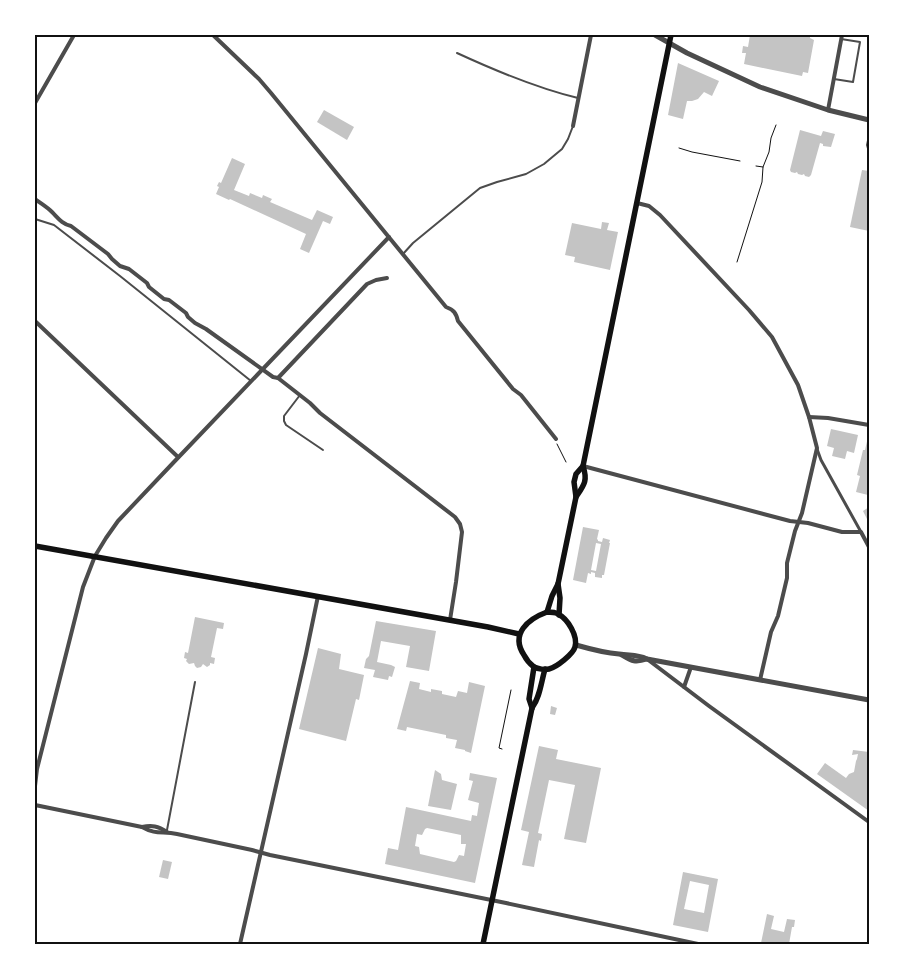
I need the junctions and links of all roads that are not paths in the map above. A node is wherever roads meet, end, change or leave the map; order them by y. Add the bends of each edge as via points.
1 (74, 35) edge
2 (212, 35) edge
3 (591, 35) edge
4 (655, 35) edge
5 (671, 35) edge
6 (841, 37) edge
7 (669, 43) junction
8 (457, 53) dead end
9 (834, 79) junction
10 (578, 98) junction
11 (35, 103) edge
12 (828, 110) junction
13 (869, 120) edge
14 (572, 126) joint
15 (869, 136) edge
16 (869, 152) edge
17 (35, 199) edge
18 (637, 203) junction
19 (35, 219) edge
20 (389, 238) junction
21 (402, 254) junction
22 (387, 278) dead end
23 (35, 320) edge
24 (262, 369) junction
25 (278, 378) junction
26 (251, 381) junction
27 (300, 395) junction
28 (809, 417) junction
29 (869, 425) edge
30 (556, 438) road end
31 (817, 448) junction
32 (323, 450) dead end
33 (178, 457) junction
34 (583, 466) junction
35 (576, 497) junction
36 (798, 522) junction
37 (861, 532) junction
38 (35, 546) edge
39 (869, 547) edge
40 (95, 556) junction
41 (558, 584) junction
42 (318, 596) junction
43 (547, 612) junction
44 (559, 614) junction
45 (450, 620) junction
46 (519, 634) junction
47 (576, 645) junction
48 (647, 659) junction
49 (534, 667) junction
50 (691, 667) junction
51 (545, 669) junction
52 (760, 680) junction
53 (195, 682) dead end
54 (684, 687) junction
55 (869, 700) edge
56 (532, 708) junction
57 (37, 769) junction
58 (35, 775) edge
59 (35, 786) edge
60 (35, 806) edge
61 (869, 822) edge
62 (167, 832) junction
63 (261, 852) junction
64 (492, 900) junction
65 (240, 944) edge
66 (483, 944) edge
67 (695, 944) edge

1 - 11 street
2 - 20 street via 263,84
3 - 10 street
4 - 7 street
5 - 7 main road
6 - 9 street
6 - 9 lane via 860,42 853,82
7 - 12 street via 760,87
7 - 18 main road
8 - 10 lane via 536,86
9 - 12 street
10 - 14 street
12 - 13 street
14 - 21 lane via 562,149 544,164 526,174 480,188
15 - 16 lane
17 - 24 street via 196,323
18 - 28 street via 649,206 660,215 766,328 795,379
18 - 34 main road
19 - 26 lane via 54,226
20 - 21 street
20 - 24 street
21 - 30 street via 446,307 457,315 458,321
22 - 25 street via 367,284
23 - 33 street
24 - 25 street
24 - 26 street
25 - 27 street
26 - 33 street
27 - 32 lane via 284,416 284,421
27 - 45 street via 458,520 462,532
28 - 29 street
28 - 31 street
31 - 36 street
31 - 37 street
33 - 40 street via 118,522
34 - 35 main road via 574,482
34 - 35 main road via 585,484
34 - 36 street
35 - 41 main road
36 - 37 street via 842,532
36 - 52 street via 778,616
37 - 39 street
38 - 40 main road
40 - 42 main road
40 - 57 street via 82,587
41 - 43 main road
41 - 44 main road
42 - 45 main road
42 - 63 street
43 - 44 main road
43 - 46 main road via 524,626
44 - 47 main road via 573,632
45 - 46 main road
46 - 49 main road via 521,651
47 - 48 street
47 - 51 main road via 566,658
48 - 50 street
48 - 54 street
49 - 51 main road
49 - 56 main road via 529,698
50 - 52 street
50 - 54 street
51 - 56 main road via 538,700
52 - 55 street
53 - 62 lane
54 - 61 street
56 - 64 main road
57 - 58 street
57 - 59 street
60 - 62 street via 142,827 159,827
62 - 63 street
63 - 64 street
63 - 65 street
64 - 66 main road
64 - 67 street

